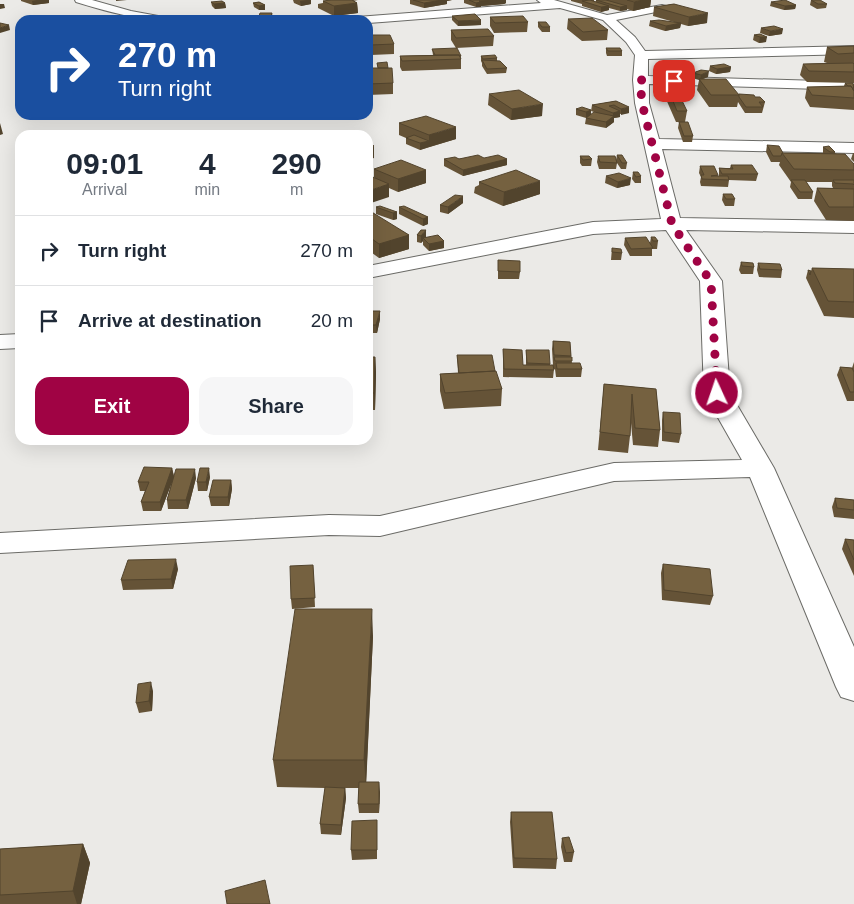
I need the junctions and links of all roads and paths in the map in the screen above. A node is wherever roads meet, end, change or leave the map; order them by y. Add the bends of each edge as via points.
1 (80, 0) edge
2 (542, 0) edge
3 (560, 5) junction
4 (662, 8) edge
5 (136, 15) edge
6 (608, 18) junction
7 (373, 19) edge
8 (854, 50) edge
9 (641, 55) junction
10 (640, 80) junction
11 (854, 86) edge
12 (653, 144) junction
13 (854, 148) edge
14 (672, 224) junction
15 (854, 227) edge
16 (373, 271) edge
17 (15, 340) edge
18 (0, 342) edge
19 (760, 468) junction
20 (0, 543) edge
21 (854, 686) edge

1 - 5 street
2 - 3 street
3 - 6 street
3 - 7 street
4 - 6 street
6 - 9 street
8 - 9 street
9 - 10 street
10 - 11 street
10 - 12 street via 642,103
12 - 13 street
12 - 14 street
14 - 15 street
14 - 16 street via 593,228
14 - 19 street via 711,282 717,393
17 - 18 street
19 - 20 street via 614,472 380,526 329,525
19 - 21 street

